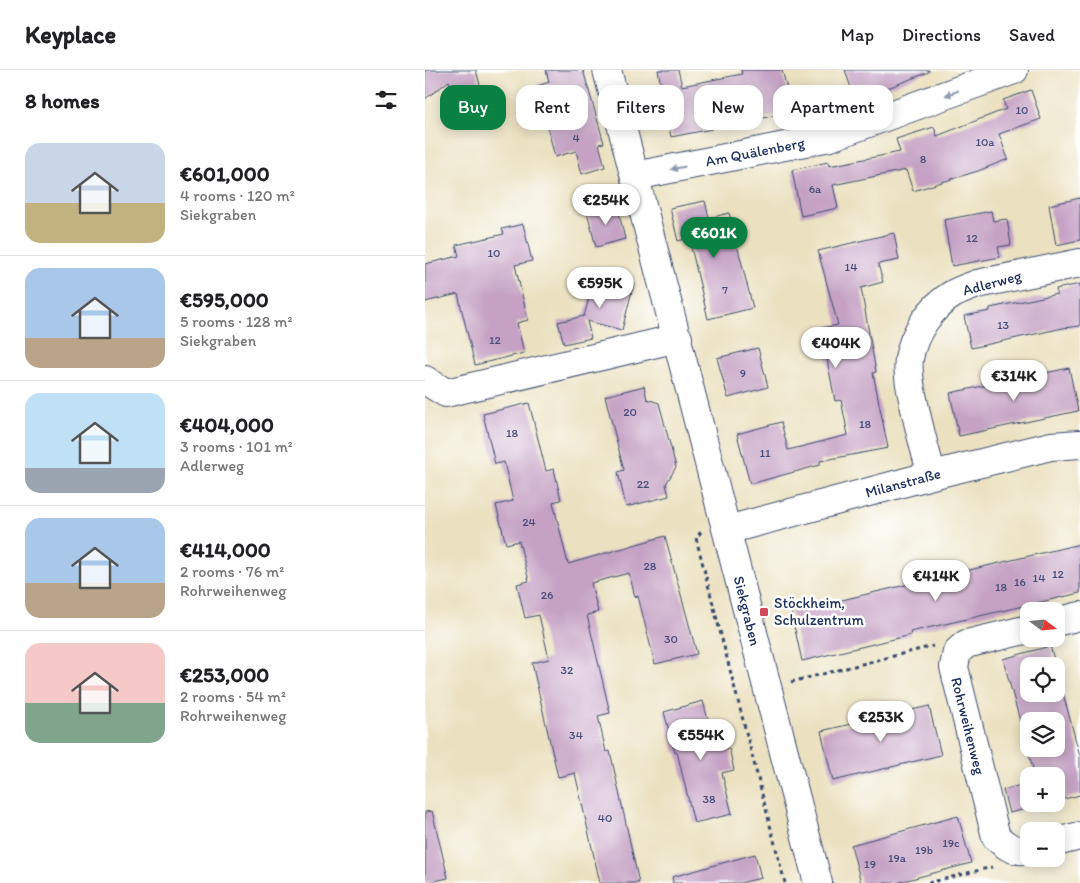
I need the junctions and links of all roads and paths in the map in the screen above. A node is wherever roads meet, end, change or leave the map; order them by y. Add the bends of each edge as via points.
1 (607, 70) edge
2 (1014, 70) edge
3 (635, 176) junction
4 (1080, 263) edge
5 (677, 338) junction
6 (425, 380) edge
7 (1080, 444) edge
8 (931, 475) junction
9 (725, 519) junction
10 (1080, 616) edge
11 (1065, 620) edge
12 (1020, 630) edge
13 (957, 652) junction
14 (767, 688) junction
15 (1080, 836) edge
16 (1065, 840) edge
17 (1018, 848) edge
18 (785, 883) edge
19 (818, 883) edge
20 (928, 883) edge

1 - 3 street, Siekgraben
2 -> 3 street, Am Quälenberg via 830,137
3 - 5 street, Siekgraben
4 - 8 street, Adlerweg via 968,287 935,308 922,325 909,359 910,382
5 - 6 street via 446,393
5 - 9 street, Siekgraben
7 - 8 street, Milanstraße via 1051,446
8 - 9 street, Milanstraße
9 - 14 street, Siekgraben
9 - 18 path via 696,538
10 - 11 street
12 - 13 street via 966,644
13 - 14 path via 939,645
13 - 17 street, Rohrweihenweg via 954,667 996,837
14 - 19 street, Siekgraben
15 - 16 street
17 - 20 path via 1001,865

